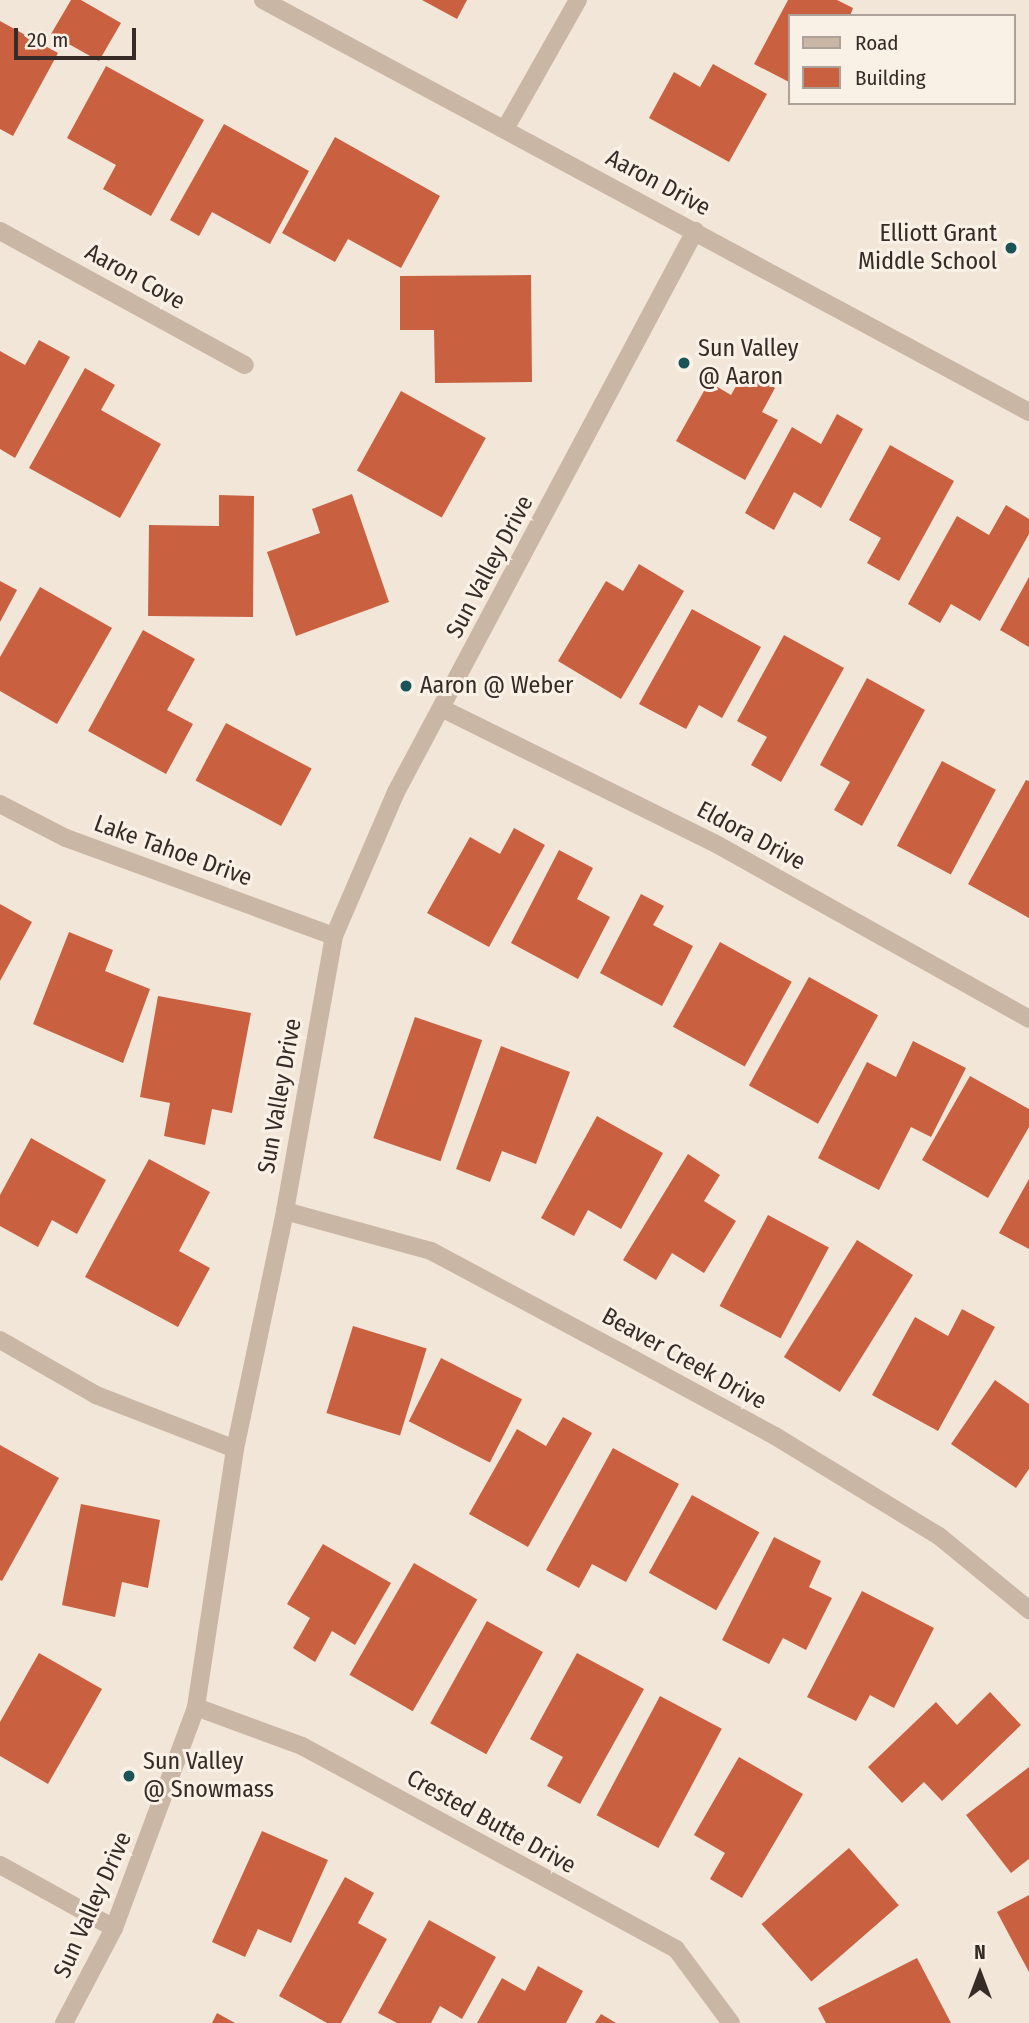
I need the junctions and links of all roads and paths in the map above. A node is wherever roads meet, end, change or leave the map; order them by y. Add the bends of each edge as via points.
1 (263, 0) edge
2 (578, 0) edge
3 (505, 129) junction
4 (0, 231) edge
5 (695, 231) junction
6 (245, 365) dead end
7 (1029, 412) edge
8 (443, 709) junction
9 (0, 804) edge
10 (334, 936) junction
11 (1029, 1019) edge
12 (285, 1211) junction
13 (0, 1340) edge
14 (234, 1449) junction
15 (1029, 1610) edge
16 (196, 1707) junction
17 (0, 1865) edge
18 (114, 1928) junction
19 (64, 2023) edge
20 (732, 2023) edge

1 - 3 street, Aaron Drive
2 - 3 street
3 - 5 street, Aaron Drive
4 - 6 street, Aaron Cove
5 - 7 street, Aaron Drive
5 - 8 street, Sun Valley Drive
8 - 10 street, Sun Valley Drive via 396,792
8 - 11 street, Eldora Drive via 718,845
9 - 10 street, Lake Tahoe Drive via 66,838
10 - 12 street, Sun Valley Drive
12 - 14 street, Sun Valley Drive
12 - 15 street, Beaver Creek Drive via 431,1251 622,1353 775,1436 939,1536
13 - 14 street via 96,1395
14 - 16 street, Sun Valley Drive
16 - 18 street, Sun Valley Drive
16 - 20 street, Crested Butte Drive via 302,1746 676,1949
17 - 18 street
18 - 19 street, Sun Valley Drive

